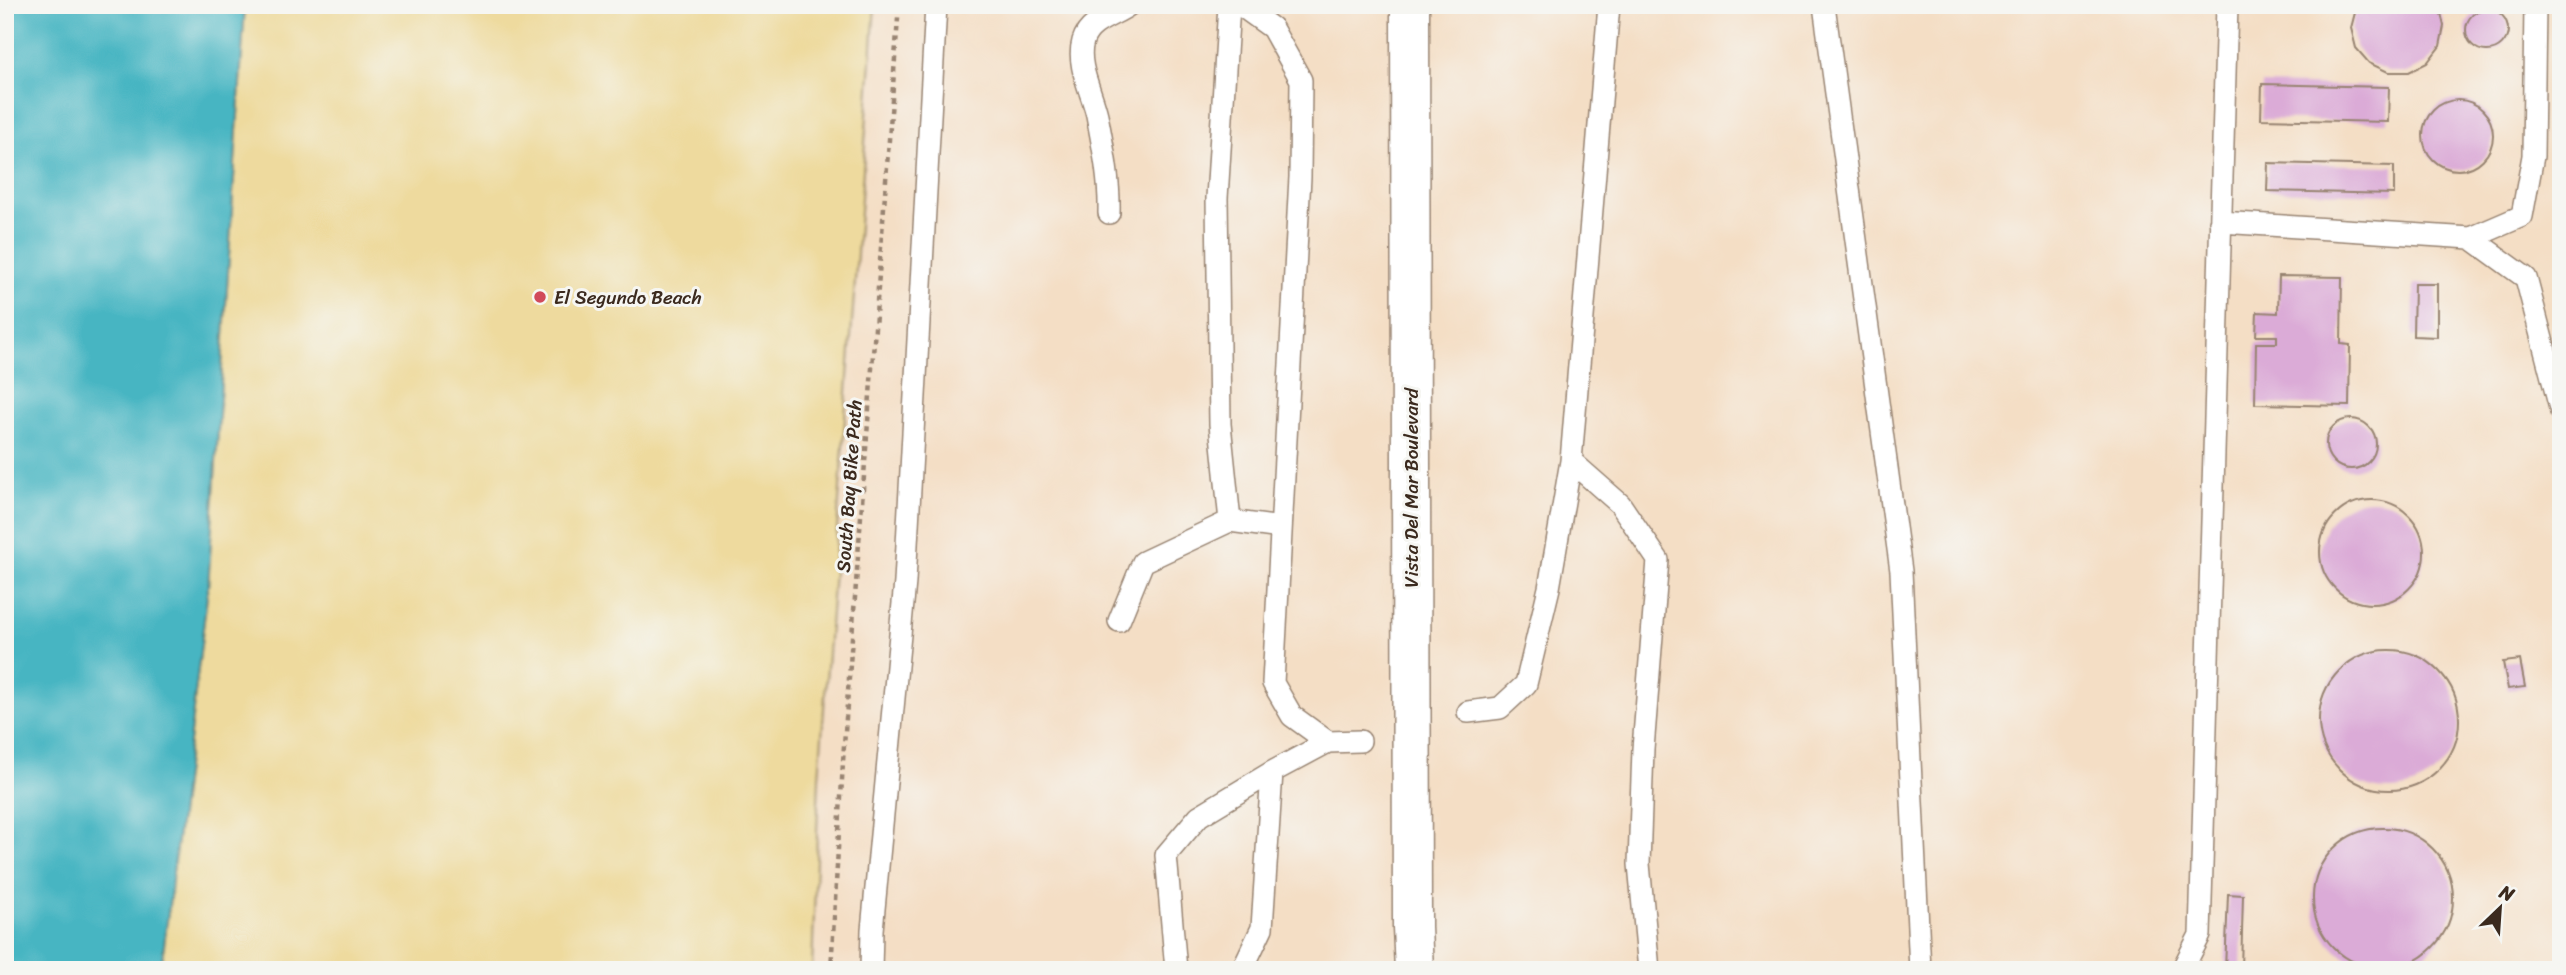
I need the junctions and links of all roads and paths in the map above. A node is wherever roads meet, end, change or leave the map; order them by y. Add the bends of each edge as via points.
1 (899, 5) edge
2 (936, 5) edge
3 (1129, 5) edge
4 (1229, 5) edge
5 (1240, 5) edge
6 (1410, 5) edge
7 (1609, 5) edge
8 (1824, 5) edge
9 (2227, 5) edge
10 (2535, 5) edge
11 (1109, 213) dead end
12 (2220, 222) junction
13 (2471, 238) junction
14 (2561, 412) edge
15 (1571, 461) junction
16 (1230, 521) junction
17 (1281, 528) junction
18 (1119, 621) dead end
19 (1468, 712) dead end
20 (1360, 741) dead end
21 (1328, 742) junction
22 (1272, 772) junction
23 (2561, 964) edge
24 (831, 970) edge
25 (871, 970) edge
26 (1176, 970) edge
27 (1242, 970) edge
28 (1414, 970) edge
29 (1649, 970) edge
30 (1920, 970) edge
31 (2182, 970) edge
32 (2561, 970) edge

1 - 24 path, South Bay Bike Path
2 - 25 lane via 905,582
3 - 11 lane via 1094,24 1083,40 1083,65 1110,188
4 - 16 lane via 1217,198 1220,424
5 - 17 lane via 1272,28 1301,80
6 - 28 main road, Vista Del Mar Boulevard
7 - 15 lane
8 - 30 lane via 1900,571
9 - 12 lane
10 - 13 lane via 2533,156 2522,216
12 - 13 lane
12 - 31 lane via 2200,935
13 - 14 lane via 2526,278
15 - 19 lane via 1549,588 1526,684 1500,708
15 - 29 lane via 1620,504 1658,560 1639,864
16 - 17 lane
16 - 18 lane via 1143,562
17 - 21 lane via 1273,683 1292,716
20 - 21 lane
21 - 22 lane
22 - 26 lane via 1199,816 1166,855
22 - 27 lane via 1262,928
23 - 32 lane

